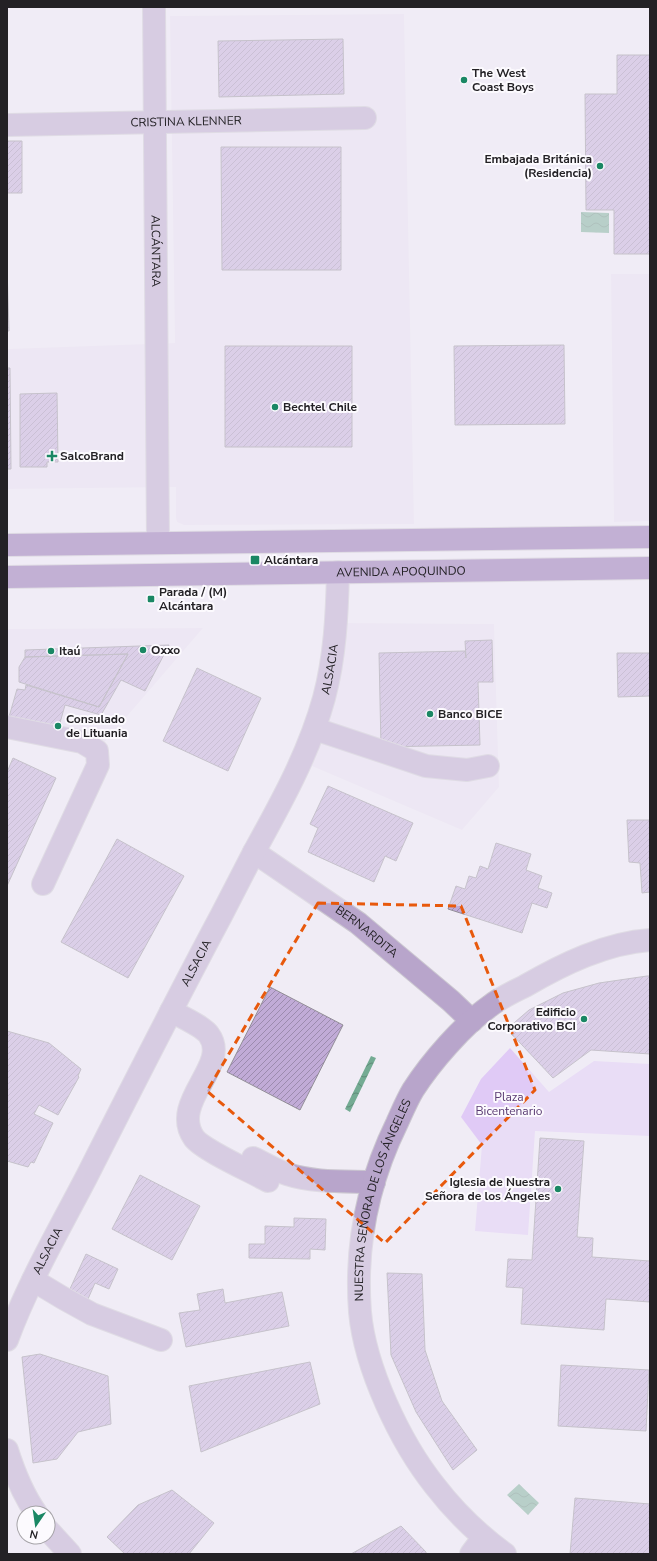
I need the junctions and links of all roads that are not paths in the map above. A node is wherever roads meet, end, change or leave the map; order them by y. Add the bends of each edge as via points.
1 (154, 7) edge
2 (365, 118) dead end
3 (155, 122) junction
4 (7, 125) edge
5 (650, 537) edge
6 (158, 543) junction
7 (7, 545) edge
8 (650, 568) edge
9 (338, 572) junction
10 (7, 577) edge
11 (7, 727) edge
12 (315, 729) junction
13 (488, 766) dead end
14 (254, 852) junction
15 (42, 884) dead end
16 (650, 940) edge
17 (171, 1010) junction
18 (472, 1021) junction
19 (215, 1139) dead end
20 (268, 1181) dead end
21 (374, 1182) junction
22 (33, 1280) junction
23 (7, 1340) edge
24 (161, 1340) dead end
25 (7, 1450) edge
26 (30, 1505) edge
27 (56, 1539) edge
28 (477, 1546) edge
29 (70, 1554) edge
30 (505, 1554) edge

1 - 3 street, ALCÁNTARA
2 - 3 street, CRISTINA KLENNER
3 - 4 street, CRISTINA KLENNER
3 - 6 street, ALCÁNTARA
5 - 6 main road
6 - 7 main road
8 - 9 main road, AVENIDA APOQUINDO
9 - 10 main road, AVENIDA APOQUINDO
9 - 12 street, ALSACIA via 333,654
11 - 15 street via 82,742 97,751 98,765
12 - 13 street via 426,766 467,770
12 - 14 street, ALSACIA via 274,819
14 - 17 street, ALSACIA
14 - 18 street, BERNARDITA via 358,923
16 - 18 street, NUESTRA SEÑORA DE LOS ÁNGELES via 596,951 539,977 490,1005
17 - 20 street via 205,1031 210,1036 214,1048 189,1107 188,1124 192,1135 200,1145
17 - 22 street, ALSACIA
18 - 21 street, NUESTRA SEÑORA DE LOS ÁNGELES via 433,1063 413,1090 389,1138
19 - 21 street via 277,1170 293,1175
21 - 28 street, NUESTRA SEÑORA DE LOS ÁNGELES via 362,1228 360,1313 365,1340 382,1394 394,1420 435,1486
22 - 23 street, ALSACIA
22 - 24 street via 92,1314
25 - 26 street via 15,1474
27 - 29 street
28 - 30 street, NUESTRA SEÑORA DE LOS ÁNGELES

